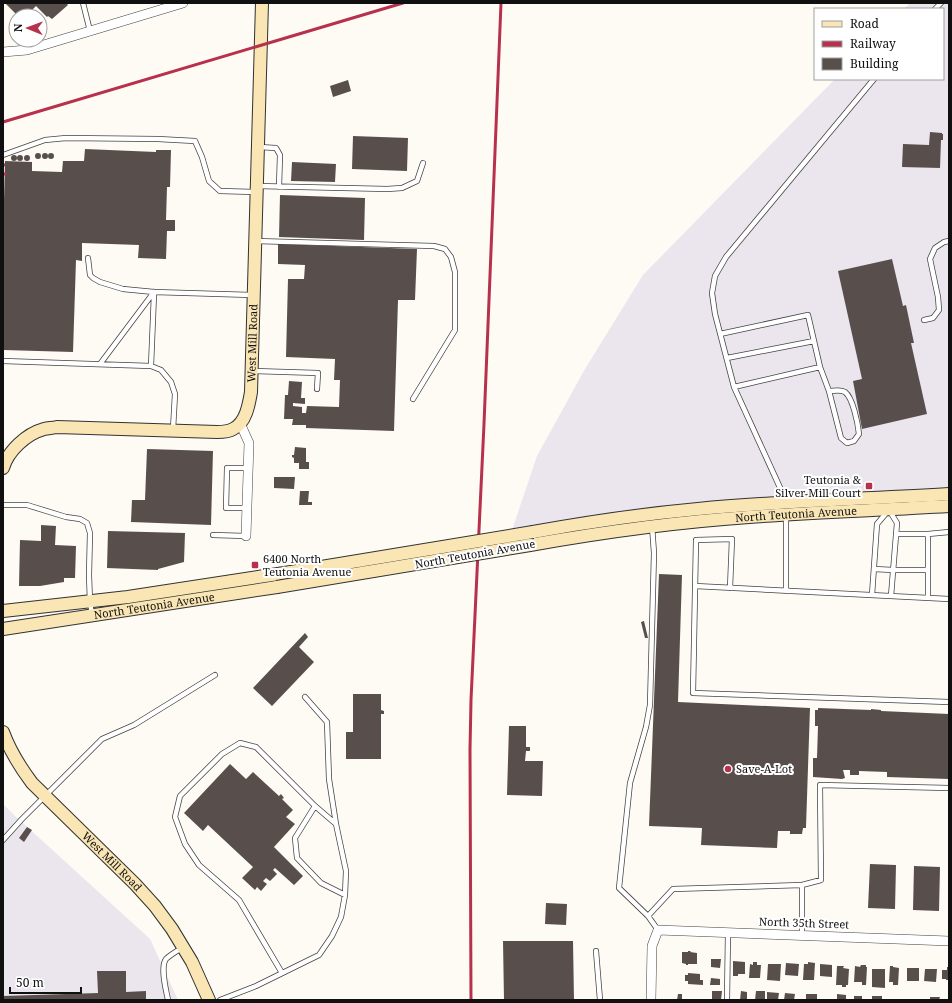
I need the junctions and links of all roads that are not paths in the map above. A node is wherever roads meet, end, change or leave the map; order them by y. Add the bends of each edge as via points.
1 (83, 3) edge
2 (183, 3) edge
3 (262, 3) edge
4 (90, 31) junction
5 (3, 52) edge
6 (873, 80) edge
7 (258, 147) junction
8 (3, 155) edge
9 (423, 162) dead end
10 (279, 187) junction
11 (257, 189) junction
12 (255, 241) junction
13 (949, 241) edge
14 (88, 258) dead end
15 (154, 292) junction
16 (254, 295) junction
17 (924, 320) dead end
18 (720, 334) junction
19 (814, 341) junction
20 (727, 358) junction
21 (3, 361) edge
22 (100, 364) junction
23 (151, 366) junction
24 (820, 367) junction
25 (251, 371) junction
26 (734, 387) junction
27 (317, 388) dead end
28 (829, 391) junction
29 (413, 399) dead end
30 (240, 423) junction
31 (173, 431) junction
32 (4, 463) edge
33 (248, 468) junction
34 (949, 494) edge
35 (786, 502) junction
36 (889, 504) junction
37 (3, 505) edge
38 (949, 506) edge
39 (247, 508) junction
40 (652, 514) junction
41 (786, 515) junction
42 (652, 526) junction
43 (949, 532) edge
44 (896, 534) junction
45 (928, 534) junction
46 (213, 535) dead end
47 (246, 536) joint
48 (874, 569) junction
49 (893, 570) junction
50 (928, 570) junction
51 (695, 586) junction
52 (730, 588) junction
53 (786, 591) junction
54 (872, 595) junction
55 (891, 596) junction
56 (928, 598) junction
57 (949, 599) edge
58 (90, 602) junction
59 (3, 611) edge
60 (92, 615) junction
61 (3, 629) edge
62 (215, 674) dead end
63 (305, 698) dead end
64 (949, 702) edge
65 (3, 732) edge
66 (949, 788) edge
67 (45, 797) junction
68 (315, 806) junction
69 (336, 824) junction
70 (3, 840) edge
71 (802, 885) junction
72 (345, 896) junction
73 (648, 916) junction
74 (658, 930) junction
75 (728, 932) junction
76 (802, 935) junction
77 (949, 940) edge
78 (183, 947) junction
79 (596, 951) dead end
80 (282, 973) junction
81 (168, 1000) edge
82 (209, 1000) edge
83 (220, 1000) edge
84 (600, 1000) edge
85 (652, 1000) edge
86 (726, 1000) edge

1 - 4 lane
2 - 4 street
3 - 7 main road, West Mill Road
4 - 5 street via 27,50
6 - 18 lane via 726,257 715,276 712,293
7 - 10 lane via 276,148 278,151
7 - 11 main road, West Mill Road
8 - 11 lane via 45,140 66,138 195,140 209,181 220,191
9 - 10 lane via 417,181 402,188
10 - 11 lane
11 - 12 main road, West Mill Road
12 - 16 main road, West Mill Road
12 - 29 lane via 434,246 444,249 451,258 455,272 455,330
13 - 17 lane via 935,248 930,259 939,310 933,318
14 - 15 lane via 90,275 100,282 123,289
15 - 16 lane
15 - 22 lane
15 - 23 lane
16 - 25 main road, West Mill Road
18 - 19 lane via 808,314
18 - 20 lane
19 - 20 lane
19 - 24 lane
20 - 26 lane
21 - 22 lane
22 - 23 lane
23 - 31 lane via 161,370 171,382 174,394
24 - 26 lane
24 - 28 lane
25 - 27 lane via 318,373
25 - 30 main road, West Mill Road via 251,392
26 - 35 lane
28 - 28 lane via 845,392 851,399 859,434 854,441 847,443 841,438
30 - 31 main road via 234,429 225,432
30 - 33 street via 249,443
31 - 32 main road via 43,429 15,447
33 - 39 street
33 - 39 lane via 227,468 226,508
34 - 36 main road, North Teutonia Avenue
35 - 36 main road, North Teutonia Avenue
35 - 40 main road, North Teutonia Avenue
35 - 41 lane
36 - 38 main road, North Teutonia Avenue
36 - 41 main road, North Teutonia Avenue
36 - 44 lane via 897,523
36 - 48 lane via 877,524
37 - 58 lane via 27,505 80,519 86,523 90,533
39 - 47 street
40 - 42 lane
40 - 58 main road, North Teutonia Avenue, bridge
41 - 42 main road, North Teutonia Avenue
41 - 53 lane
42 - 60 main road, North Teutonia Avenue, bridge
42 - 73 lane via 654,553 650,705 630,783 620,888
43 - 45 lane
44 - 45 lane
44 - 49 lane
45 - 50 lane
46 - 47 lane
48 - 49 lane
48 - 54 lane
49 - 50 lane
49 - 55 lane
50 - 56 lane
51 - 52 lane
51 - 52 lane via 696,540 732,539
51 - 64 lane via 693,693
52 - 53 lane
53 - 54 lane
54 - 55 lane
55 - 56 lane
56 - 57 lane
58 - 59 main road, North Teutonia Avenue
58 - 60 lane
60 - 61 main road, North Teutonia Avenue
62 - 67 lane via 134,725 102,739
63 - 69 lane via 326,722 329,779
65 - 67 main road, West Mill Road via 20,767
66 - 71 lane via 820,785 821,880
67 - 70 lane
67 - 78 main road, West Mill Road via 135,884 155,906
68 - 69 lane
68 - 72 lane via 295,838 297,858 322,883
68 - 80 lane via 256,747 240,743 222,754 180,796 175,817 185,844 199,865 239,900
69 - 72 lane via 346,871
71 - 73 lane via 672,889
71 - 76 lane
72 - 80 lane via 341,917 319,955
73 - 74 lane
74 - 75 street, North 35th Street
74 - 85 street via 652,946
75 - 76 street, North 35th Street
75 - 86 lane
76 - 77 street, North 35th Street
78 - 81 lane via 166,960 164,976
78 - 82 main road, West Mill Road
79 - 84 lane
80 - 83 lane

